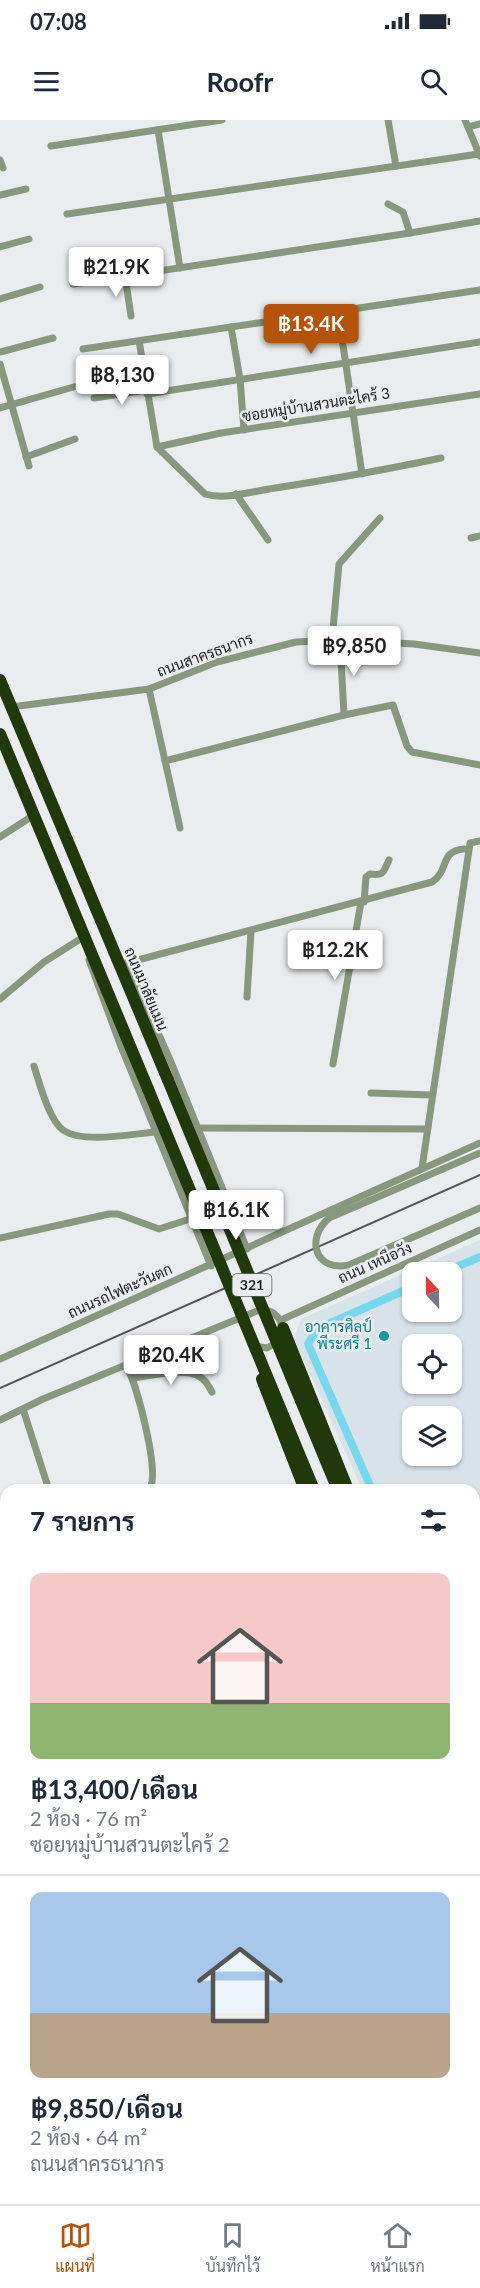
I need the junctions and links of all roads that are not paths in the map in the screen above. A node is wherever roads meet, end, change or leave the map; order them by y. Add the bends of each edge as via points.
1 (222, 120) edge
2 (388, 120) edge
3 (466, 124) edge
4 (480, 124) edge
5 (158, 130) junction
6 (51, 146) dead end
7 (480, 155) edge
8 (0, 160) edge
9 (396, 166) junction
10 (3, 168) dead end
11 (26, 189) dead end
12 (0, 195) edge
13 (169, 199) junction
14 (388, 204) dead end
15 (67, 214) dead end
16 (480, 221) edge
17 (410, 233) junction
18 (29, 239) dead end
19 (0, 247) edge
20 (180, 268) junction
21 (125, 276) junction
22 (73, 284) dead end
23 (40, 287) dead end
24 (480, 290) edge
25 (0, 299) edge
26 (338, 311) junction
27 (131, 316) dead end
28 (231, 327) junction
29 (53, 338) dead end
30 (139, 341) junction
31 (480, 342) edge
32 (83, 349) dead end
33 (0, 352) edge
34 (345, 362) junction
35 (0, 364) edge
36 (240, 379) junction
37 (77, 386) dead end
38 (147, 392) junction
39 (480, 394) edge
40 (94, 398) dead end
41 (11, 405) junction
42 (0, 408) edge
43 (353, 413) junction
44 (244, 430) junction
45 (75, 439) dead end
46 (156, 447) junction
47 (26, 457) junction
48 (441, 458) dead end
49 (29, 466) dead end
50 (362, 474) junction
51 (236, 494) junction
52 (380, 518) dead end
53 (480, 537) edge
54 (471, 538) dead end
55 (268, 540) dead end
56 (336, 640) junction
57 (480, 653) edge
58 (0, 680) edge
59 (149, 689) junction
60 (11, 707) junction
61 (344, 715) junction
62 (0, 734) edge
63 (3, 749) edge
64 (165, 761) junction
65 (480, 765) edge
66 (34, 815) junction
67 (180, 828) dead end
68 (0, 837) edge
69 (480, 841) edge
70 (464, 849) dead end
71 (389, 860) dead end
72 (362, 902) junction
73 (251, 931) junction
74 (86, 940) junction
75 (123, 964) junction
76 (247, 997) dead end
77 (0, 999) edge
78 (333, 1064) dead end
79 (34, 1066) dead end
80 (371, 1093) dead end
81 (432, 1095) junction
82 (198, 1128) junction
83 (427, 1129) junction
84 (155, 1131) junction
85 (480, 1143) edge
86 (480, 1153) edge
87 (422, 1168) junction
88 (480, 1208) edge
89 (233, 1213) junction
90 (190, 1219) junction
91 (194, 1226) junction
92 (480, 1230) edge
93 (0, 1238) edge
94 (247, 1250) junction
95 (211, 1266) junction
96 (238, 1318) junction
97 (282, 1324) junction
98 (249, 1344) junction
99 (0, 1359) edge
100 (126, 1365) junction
101 (133, 1378) junction
102 (212, 1392) dead end
103 (23, 1409) junction
104 (0, 1420) edge
105 (47, 1484) edge
106 (152, 1484) edge
107 (303, 1484) edge
108 (312, 1484) edge
109 (336, 1484) edge
110 (346, 1484) edge

1 - 5 street
2 - 9 street
3 - 4 street
3 - 7 street
5 - 6 street
5 - 13 street
7 - 9 street
8 - 10 street
9 - 13 street
11 - 12 street
13 - 15 street
13 - 20 street
14 - 17 street via 404,212
16 - 17 street
17 - 20 street
18 - 19 street
20 - 21 street
21 - 22 street
21 - 27 street
23 - 25 street
24 - 26 street
26 - 28 street
26 - 34 street
28 - 30 street
28 - 36 street
29 - 33 street
30 - 32 street
30 - 38 street
31 - 34 street
34 - 36 street
34 - 43 street
35 - 41 street
36 - 38 street
36 - 44 street
37 - 41 street
38 - 40 street
38 - 46 street
39 - 43 street, ซอยหมู่บ้านสวนตะไคร้ 3
41 - 42 street
41 - 47 street
43 - 44 street, ซอยหมู่บ้านสวนตะไคร้ 3
43 - 50 street
44 - 46 street, ซอยหมู่บ้านสวนตะไคร้ 3
45 - 47 street
46 - 51 street via 205,494
47 - 49 street
48 - 50 street
50 - 51 street
51 - 55 street
52 - 56 street via 339,564
53 - 54 street
56 - 57 street, ถนนสาครธนากร via 418,644
56 - 59 street, ถนนสาครธนากร via 296,642 243,654
56 - 61 street
58 - 60 highway, ถนนมาลัยแมน / 321
59 - 60 street, ถนนสาครธนากร
59 - 64 street
60 - 75 highway, ถนนมาลัยแมน / 321
61 - 64 street
61 - 65 street via 393,705 412,752
62 - 63 highway, 321
63 - 66 highway, 321
64 - 67 street
66 - 68 street
66 - 74 highway, 321
69 - 81 street via 470,843
70 - 72 street via 447,855 442,872 432,882
71 - 72 street via 382,874 366,877
72 - 73 street
72 - 78 street
73 - 75 street
73 - 76 street
74 - 77 street via 44,962
74 - 84 street via 95,979
74 - 108 highway, 321, bridge
75 - 82 street
75 - 109 highway, ถนนมาลัยแมน / 321, bridge
79 - 84 street via 46,1102 65,1131 88,1137
80 - 81 street
81 - 83 street
82 - 83 street
82 - 89 street
83 - 87 street
84 - 90 street
85 - 87 street, ถนนรถไฟตะวันตก
86 - 88 street, bridge via 329,1218 317,1233 318,1254 326,1263 349,1265
87 - 94 street, ถนนรถไฟตะวันตก
89 - 91 street via 218,1211 200,1218
89 - 94 street
90 - 91 street
90 - 93 street via 159,1228 109,1214
91 - 95 street
92 - 97 street, ถนน เหนือวัง
94 - 95 street, ถนนรถไฟตะวันตก
95 - 99 street, ถนนรถไฟตะวันตก
96 - 97 street, 321 via 270,1311
96 - 98 highway
96 - 100 street
97 - 98 street via 280,1339 272,1346 262,1349
97 - 110 highway
98 - 107 highway
100 - 101 street
100 - 103 street
101 - 102 street via 191,1374 203,1379
101 - 106 street via 154,1474
103 - 104 street
103 - 105 street

